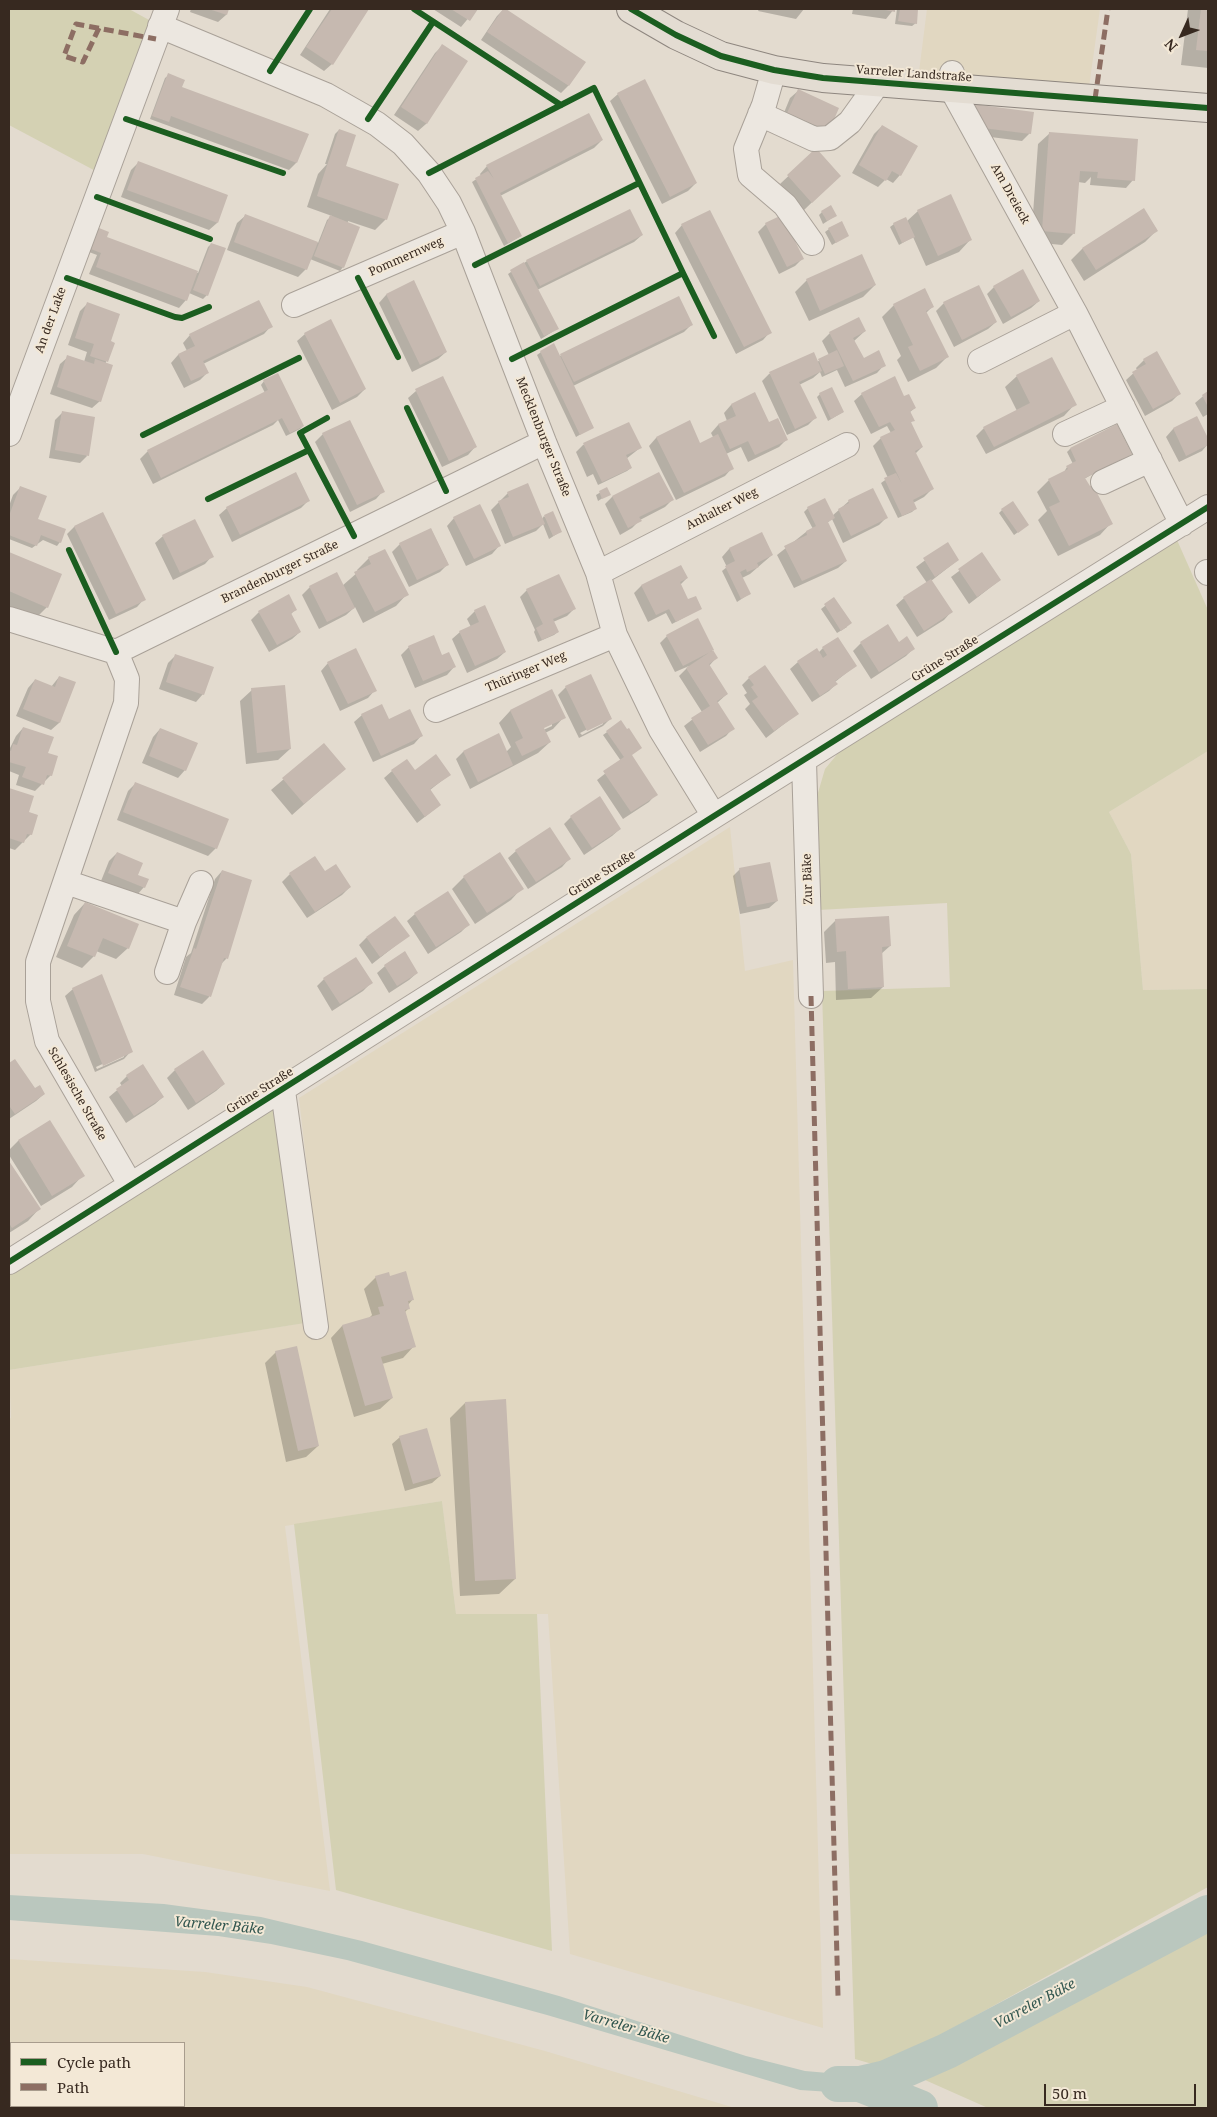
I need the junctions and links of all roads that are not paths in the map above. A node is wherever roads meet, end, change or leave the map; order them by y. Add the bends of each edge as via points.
1 (631, 9) edge
2 (164, 18) edge
3 (774, 70) junction
4 (952, 81) junction
5 (878, 83) junction
6 (1208, 108) edge
7 (760, 114) junction
8 (462, 232) junction
9 (812, 243) dead end
10 (294, 305) dead end
11 (1075, 313) junction
12 (980, 361) dead end
13 (1123, 407) junction
14 (9, 434) edge
15 (1065, 434) dead end
16 (544, 442) junction
17 (847, 445) dead end
18 (1150, 460) junction
19 (1103, 482) dead end
20 (1197, 520) edge
21 (598, 573) junction
22 (9, 619) edge
23 (615, 635) junction
24 (116, 652) junction
25 (436, 710) dead end
26 (804, 761) junction
27 (714, 816) junction
28 (66, 882) junction
29 (201, 883) dead end
30 (184, 922) junction
31 (167, 972) dead end
32 (811, 996) dead end
33 (283, 1091) junction
34 (130, 1184) junction
35 (9, 1262) edge
36 (316, 1327) dead end

1 - 3 main road, Varreler Landstraße via 721,56
2 - 8 street, Mecklenburger Straße via 377,124 403,144 429,173
2 - 14 street, An der Lake
3 - 5 main road, Varreler Landstraße
3 - 7 street
4 - 5 main road, Varreler Landstraße
4 - 6 main road, Varreler Landstraße
4 - 11 street, Am Dreieck
5 - 7 street via 850,122 830,138 814,139
7 - 9 street via 746,149 750,175 785,205
8 - 10 street, Pommernweg
8 - 16 street, Mecklenburger Straße
11 - 12 street
11 - 13 street, Am Dreieck
13 - 15 street
13 - 18 street, Am Dreieck
16 - 21 street, Mecklenburger Straße
16 - 24 street, Brandenburger Straße
17 - 21 street, Anhalter Weg
18 - 19 street
18 - 20 street, Am Dreieck
20 - 26 street, Grüne Straße
21 - 23 street, Mecklenburger Straße
22 - 24 street
23 - 25 street, Thüringer Weg
23 - 27 street, Mecklenburger Straße via 661,730
24 - 28 street, Schlesische Straße via 127,679 126,703
26 - 27 street, Grüne Straße
26 - 32 street, Zur Bäke
27 - 33 street, Grüne Straße
28 - 30 street
28 - 34 street, Schlesische Straße via 38,962 40,1009 47,1042
29 - 30 street
30 - 31 street
33 - 34 street, Grüne Straße
33 - 36 street
34 - 35 street, Grüne Straße

